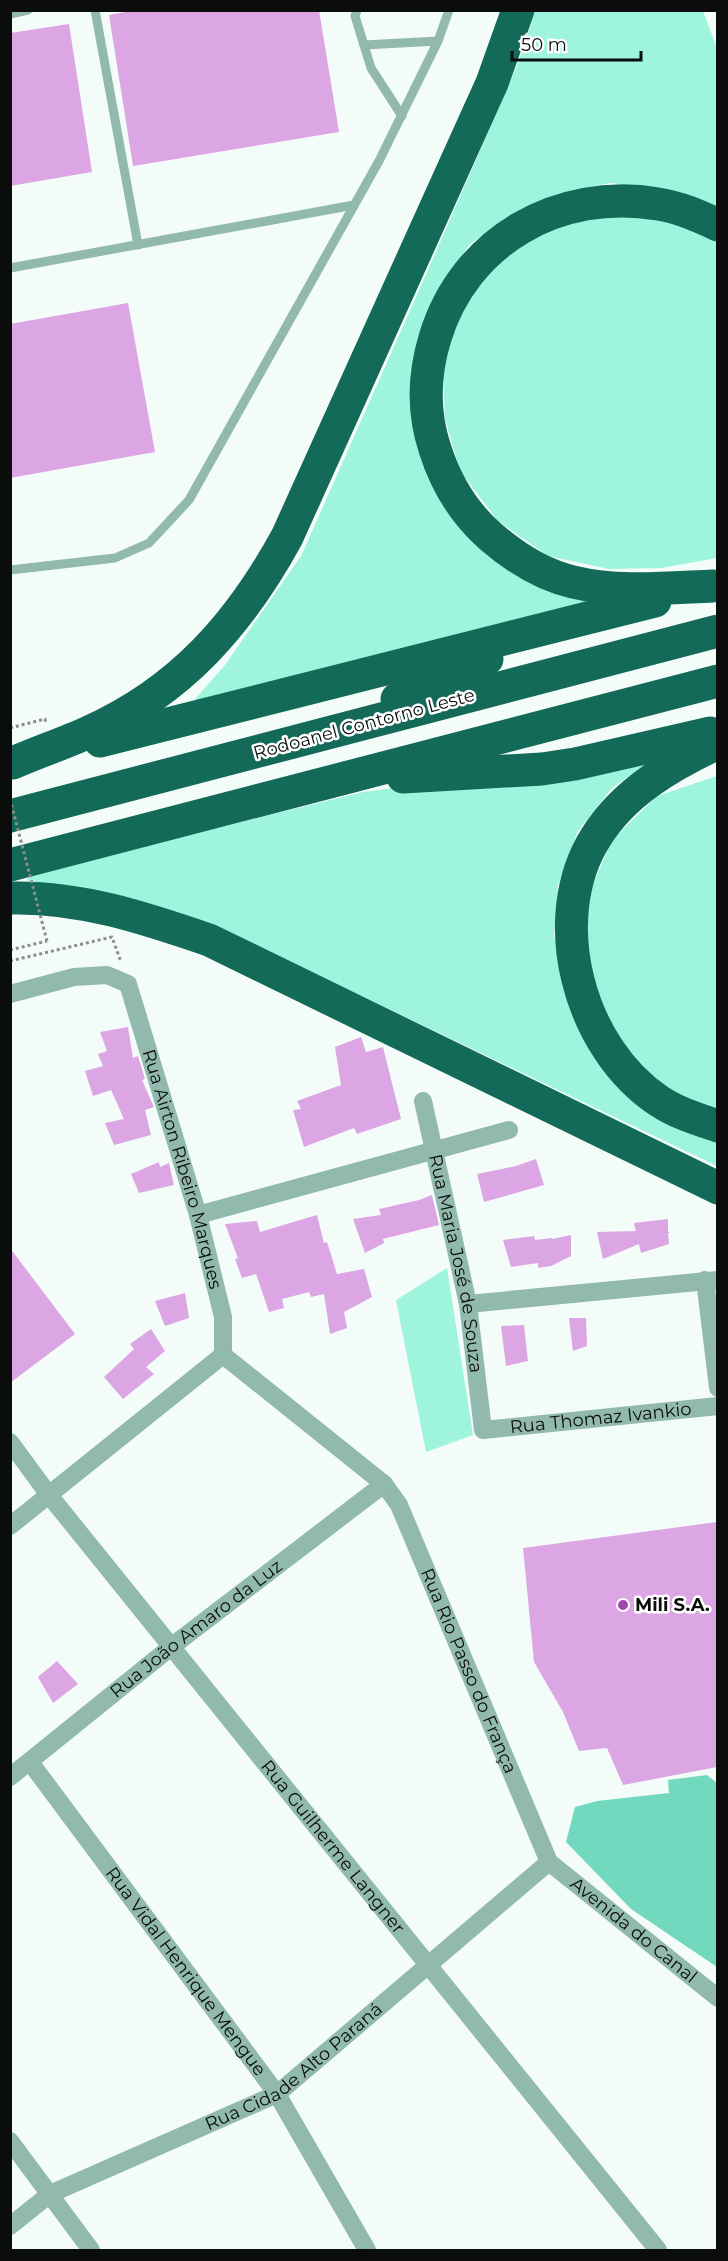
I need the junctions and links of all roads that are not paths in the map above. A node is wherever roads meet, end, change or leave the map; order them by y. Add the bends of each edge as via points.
1 (28, 10) edge
2 (95, 10) edge
3 (357, 10) edge
4 (449, 10) edge
5 (518, 10) edge
6 (10, 14) edge
7 (438, 40) junction
8 (364, 45) junction
9 (402, 116) junction
10 (354, 205) junction
11 (717, 225) edge
12 (138, 245) junction
13 (10, 268) edge
14 (10, 570) edge
15 (715, 585) edge
16 (577, 620) junction
17 (717, 631) edge
18 (717, 681) edge
19 (717, 732) edge
20 (290, 743) junction
21 (717, 743) edge
22 (12, 763) edge
23 (323, 784) junction
24 (10, 816) edge
25 (10, 865) edge
26 (10, 898) edge
27 (10, 994) edge
28 (423, 1101) dead end
29 (717, 1126) edge
30 (509, 1130) dead end
31 (434, 1152) junction
32 (717, 1188) edge
33 (198, 1215) junction
34 (711, 1280) edge
35 (468, 1304) junction
36 (223, 1355) junction
37 (717, 1388) edge
38 (717, 1406) edge
39 (483, 1430) joint
40 (10, 1442) edge
41 (384, 1484) junction
42 (49, 1495) junction
43 (10, 1526) edge
44 (171, 1647) junction
45 (30, 1762) junction
46 (10, 1777) edge
47 (549, 1862) junction
48 (428, 1966) junction
49 (717, 1998) edge
50 (277, 2094) junction
51 (10, 2141) edge
52 (50, 2194) junction
53 (10, 2226) edge
54 (92, 2250) edge
55 (367, 2250) edge
56 (658, 2250) edge

1 - 6 lane
2 - 12 lane
3 - 8 lane via 355,16
4 - 7 lane
5 - 22 highway via 492,83 266,576 239,614 177,677 137,706 90,732
7 - 8 lane
7 - 9 lane
8 - 9 lane via 371,68
9 - 10 lane
10 - 12 lane
10 - 14 lane via 189,500 149,543 115,558
11 - 15 highway via 660,204 625,200 588,203 529,224 500,241 474,264 458,286 441,317 430,353 426,395 430,432 456,498 505,549 570,582 607,588
12 - 13 lane
15 - 16 highway
16 - 20 highway
16 - 22 highway
17 - 20 highway, Rodoanel Contorno Leste
18 - 23 highway
19 - 23 highway via 542,769
20 - 24 highway, Rodoanel Contorno Leste
21 - 29 highway via 657,776 616,810 582,864 573,894 571,929 574,965 584,1000 617,1061 658,1100
23 - 25 highway
26 - 32 highway via 104,908 209,940
27 - 33 street, Rua Airton Ribeiro Marques via 74,977 107,975 128,984
28 - 31 street, Rua Maria José de Souza
30 - 31 street
31 - 33 street
31 - 35 street, Rua Maria José de Souza
33 - 36 street, Rua Airton Ribeiro Marques via 223,1317
34 - 35 street
34 - 37 street
35 - 39 street, Rua Maria José de Souza
36 - 41 street, Rua Rio Passo do França
36 - 42 street
38 - 39 street, Rua Thomaz Ivankio
40 - 42 street, Rua Guilherme Langner
41 - 44 street, Rua João Amaro da Luz
41 - 47 street, Rua Rio Passo do França via 399,1505
42 - 43 street
42 - 44 street, Rua Guilherme Langner
44 - 45 street, Rua João Amaro da Luz
44 - 48 street, Rua Guilherme Langner
45 - 46 street, Rua João Amaro da Luz
45 - 50 street, Rua Vidal Henrique Mengue
47 - 48 street, Rua Cidade Alto Paraná
47 - 49 street, Avenida do Canal
48 - 50 street, Rua Cidade Alto Paraná
48 - 56 street, Rua Guilherme Langner
50 - 52 street, Rua Cidade Alto Paraná
50 - 55 street, Rua Vidal Henrique Mengue
51 - 52 street
52 - 53 street, Rua Cidade Alto Paraná
52 - 54 street

